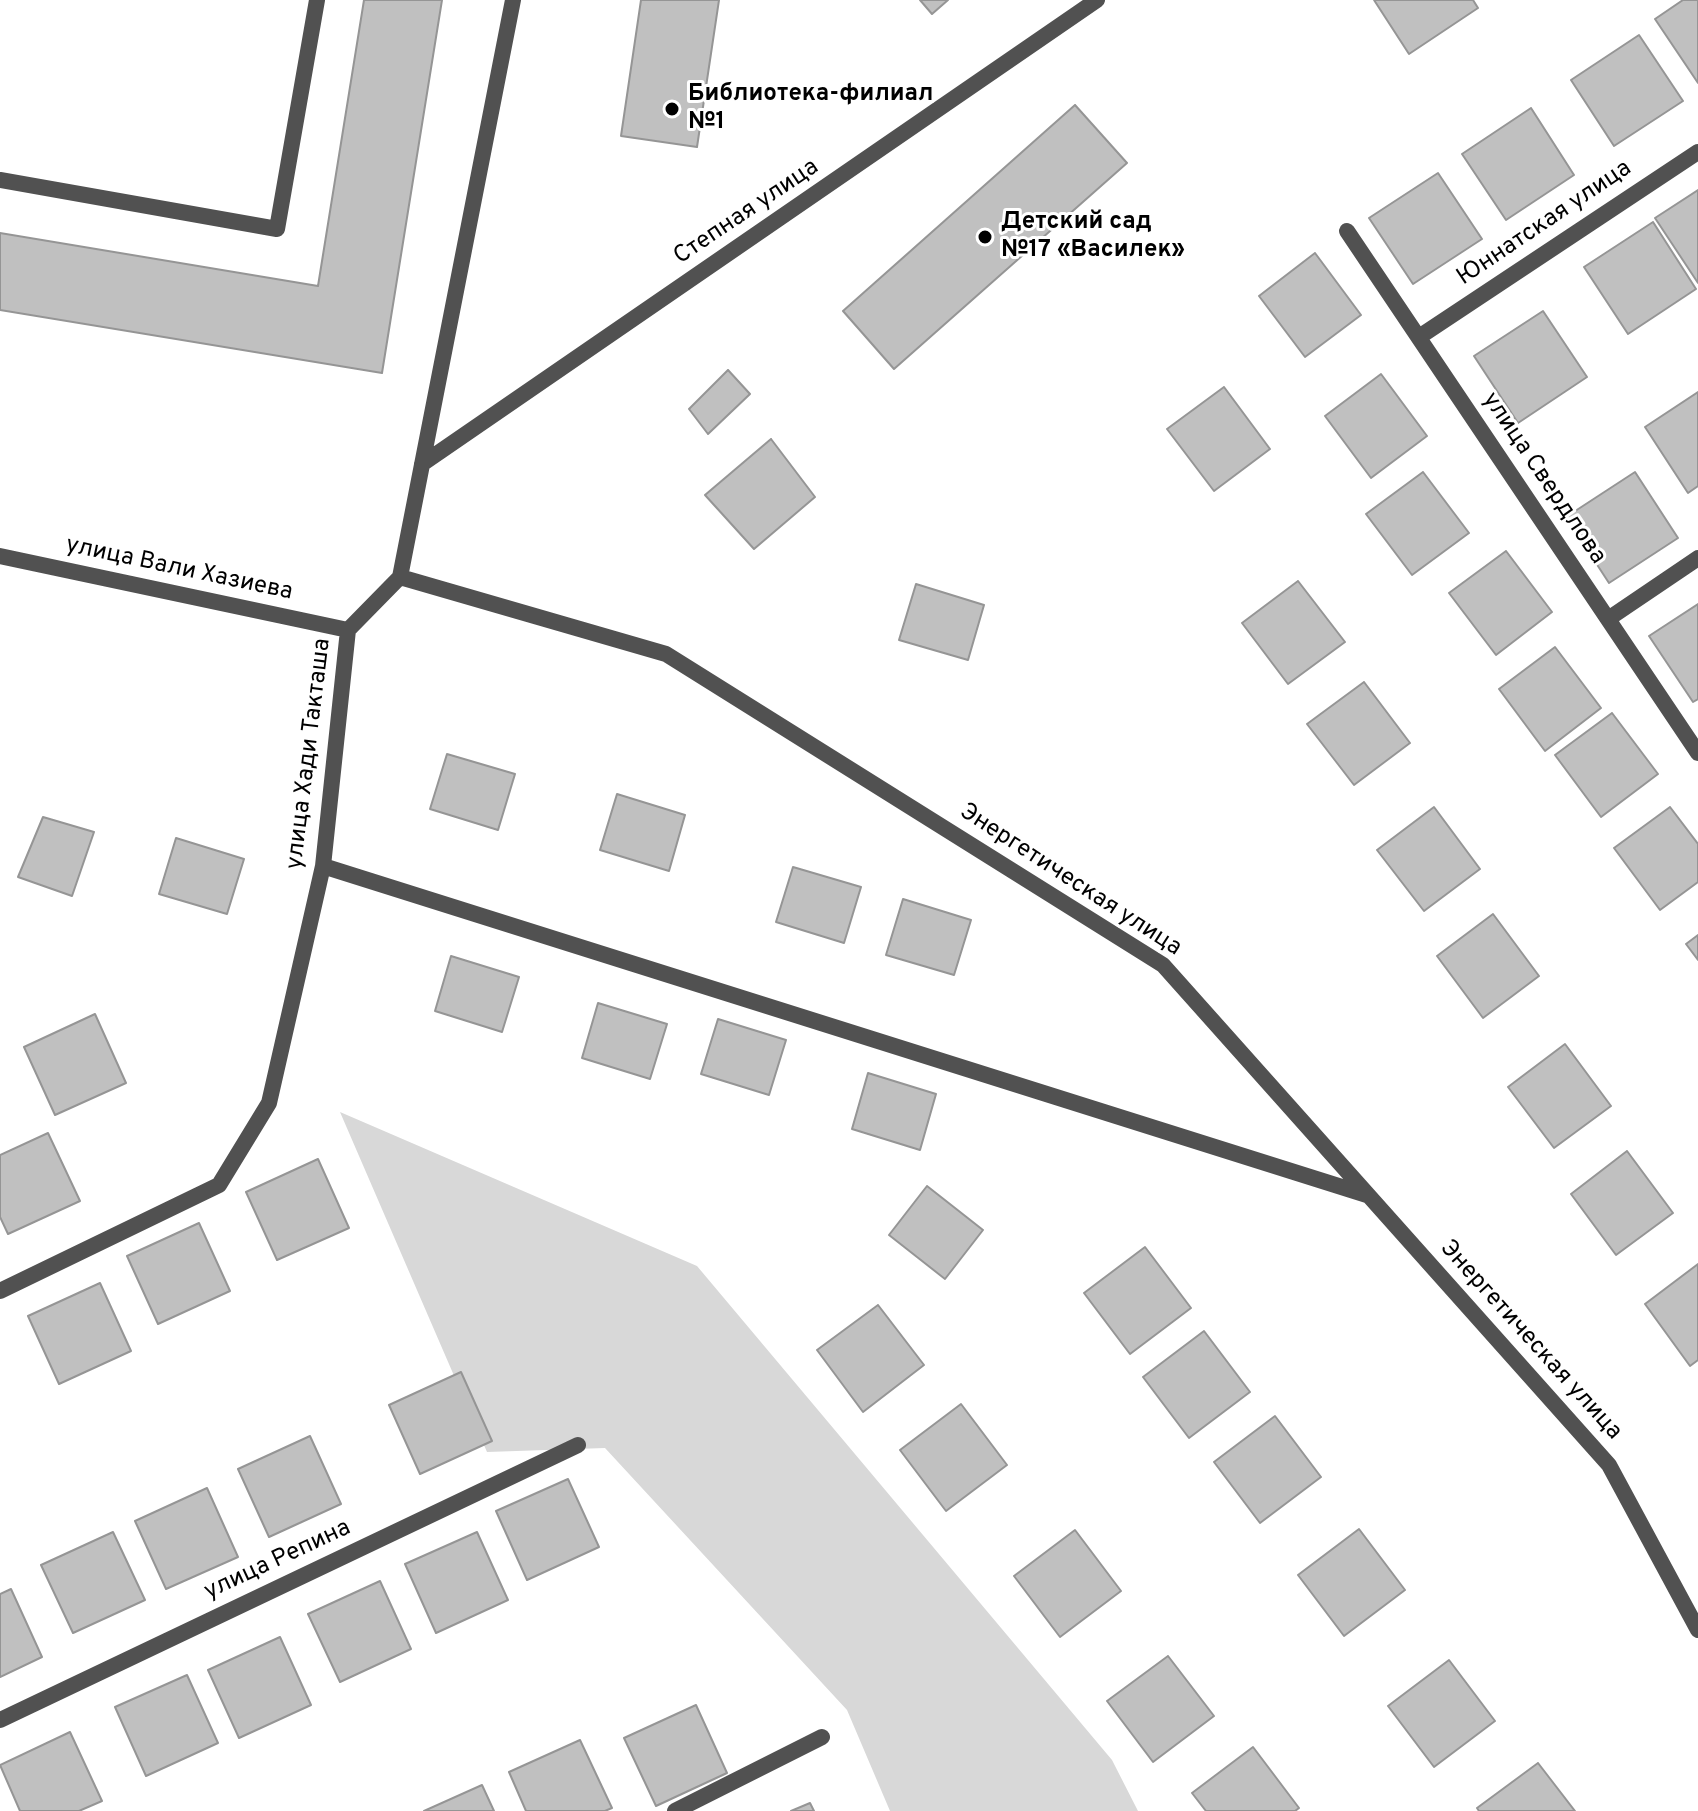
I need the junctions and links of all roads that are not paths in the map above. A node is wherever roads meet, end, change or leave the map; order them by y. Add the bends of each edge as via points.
1 (317, 0) edge
2 (513, 0) edge
3 (1097, 0) edge
4 (1698, 152) edge
5 (0, 180) edge
6 (1347, 231) dead end
7 (1419, 337) junction
8 (422, 464) junction
9 (0, 556) edge
10 (1698, 558) edge
11 (400, 577) junction
12 (1608, 619) junction
13 (348, 630) junction
14 (1698, 753) edge
15 (323, 866) junction
16 (1368, 1195) junction
17 (0, 1291) edge
18 (578, 1445) dead end
19 (1698, 1630) edge
20 (0, 1720) edge
21 (822, 1737) dead end
22 (675, 1811) edge

1 - 5 street via 277,229
2 - 8 street
3 - 8 street, Степная улица
4 - 7 street, Юннатская улица
6 - 7 street, улица Свердлова
7 - 12 street, улица Свердлова
8 - 11 street
9 - 13 street, улица Вали Хазиева
10 - 12 street
11 - 13 street, улица Хади Такташа
11 - 16 street, Энергетическая улица via 666,654 1163,965
12 - 14 street, улица Свердлова
13 - 15 street, улица Хади Такташа
15 - 16 street
15 - 17 street, улица Хади Такташа via 269,1103 219,1185
16 - 19 street, Энергетическая улица via 1609,1465
18 - 20 street, улица Репина
21 - 22 street

